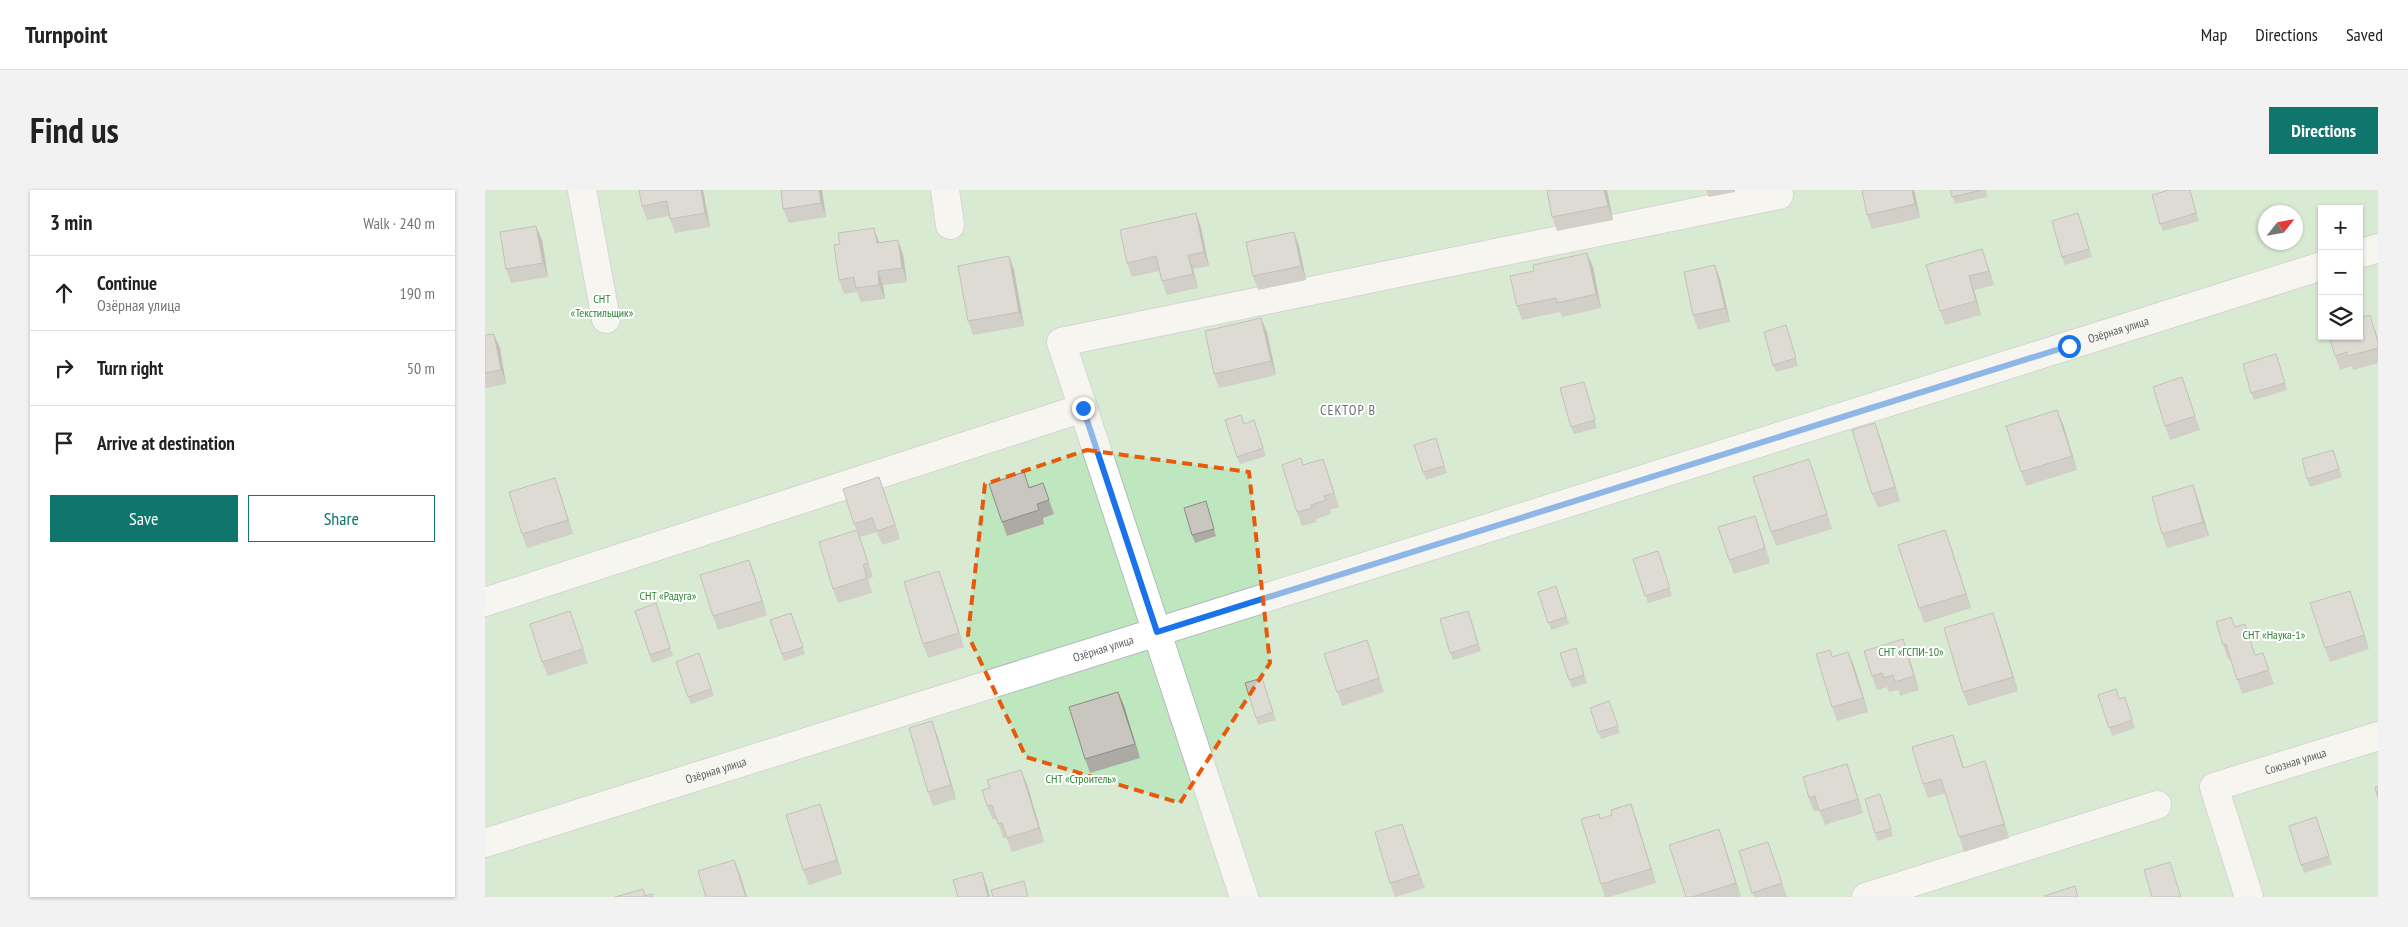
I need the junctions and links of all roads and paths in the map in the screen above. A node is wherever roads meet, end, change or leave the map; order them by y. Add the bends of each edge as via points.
1 (582, 190) edge
2 (945, 190) edge
3 (1779, 195) dead end
4 (950, 225) dead end
5 (2378, 248) edge
6 (2363, 253) edge
7 (2318, 267) edge
8 (606, 319) dead end
9 (1083, 408) junction
10 (485, 602) edge
11 (1157, 632) junction
12 (2378, 736) edge
13 (2157, 805) dead end
14 (485, 843) edge
15 (1244, 897) edge
16 (1866, 897) edge
17 (2249, 897) edge

1 - 8 street
2 - 4 street
3 - 9 street via 1061,342
5 - 6 street
7 - 11 street, Озёрная улица
9 - 10 street
9 - 11 street
11 - 14 street, Озёрная улица
11 - 15 street
12 - 17 street, Союзная улица via 2214,788
13 - 16 street

